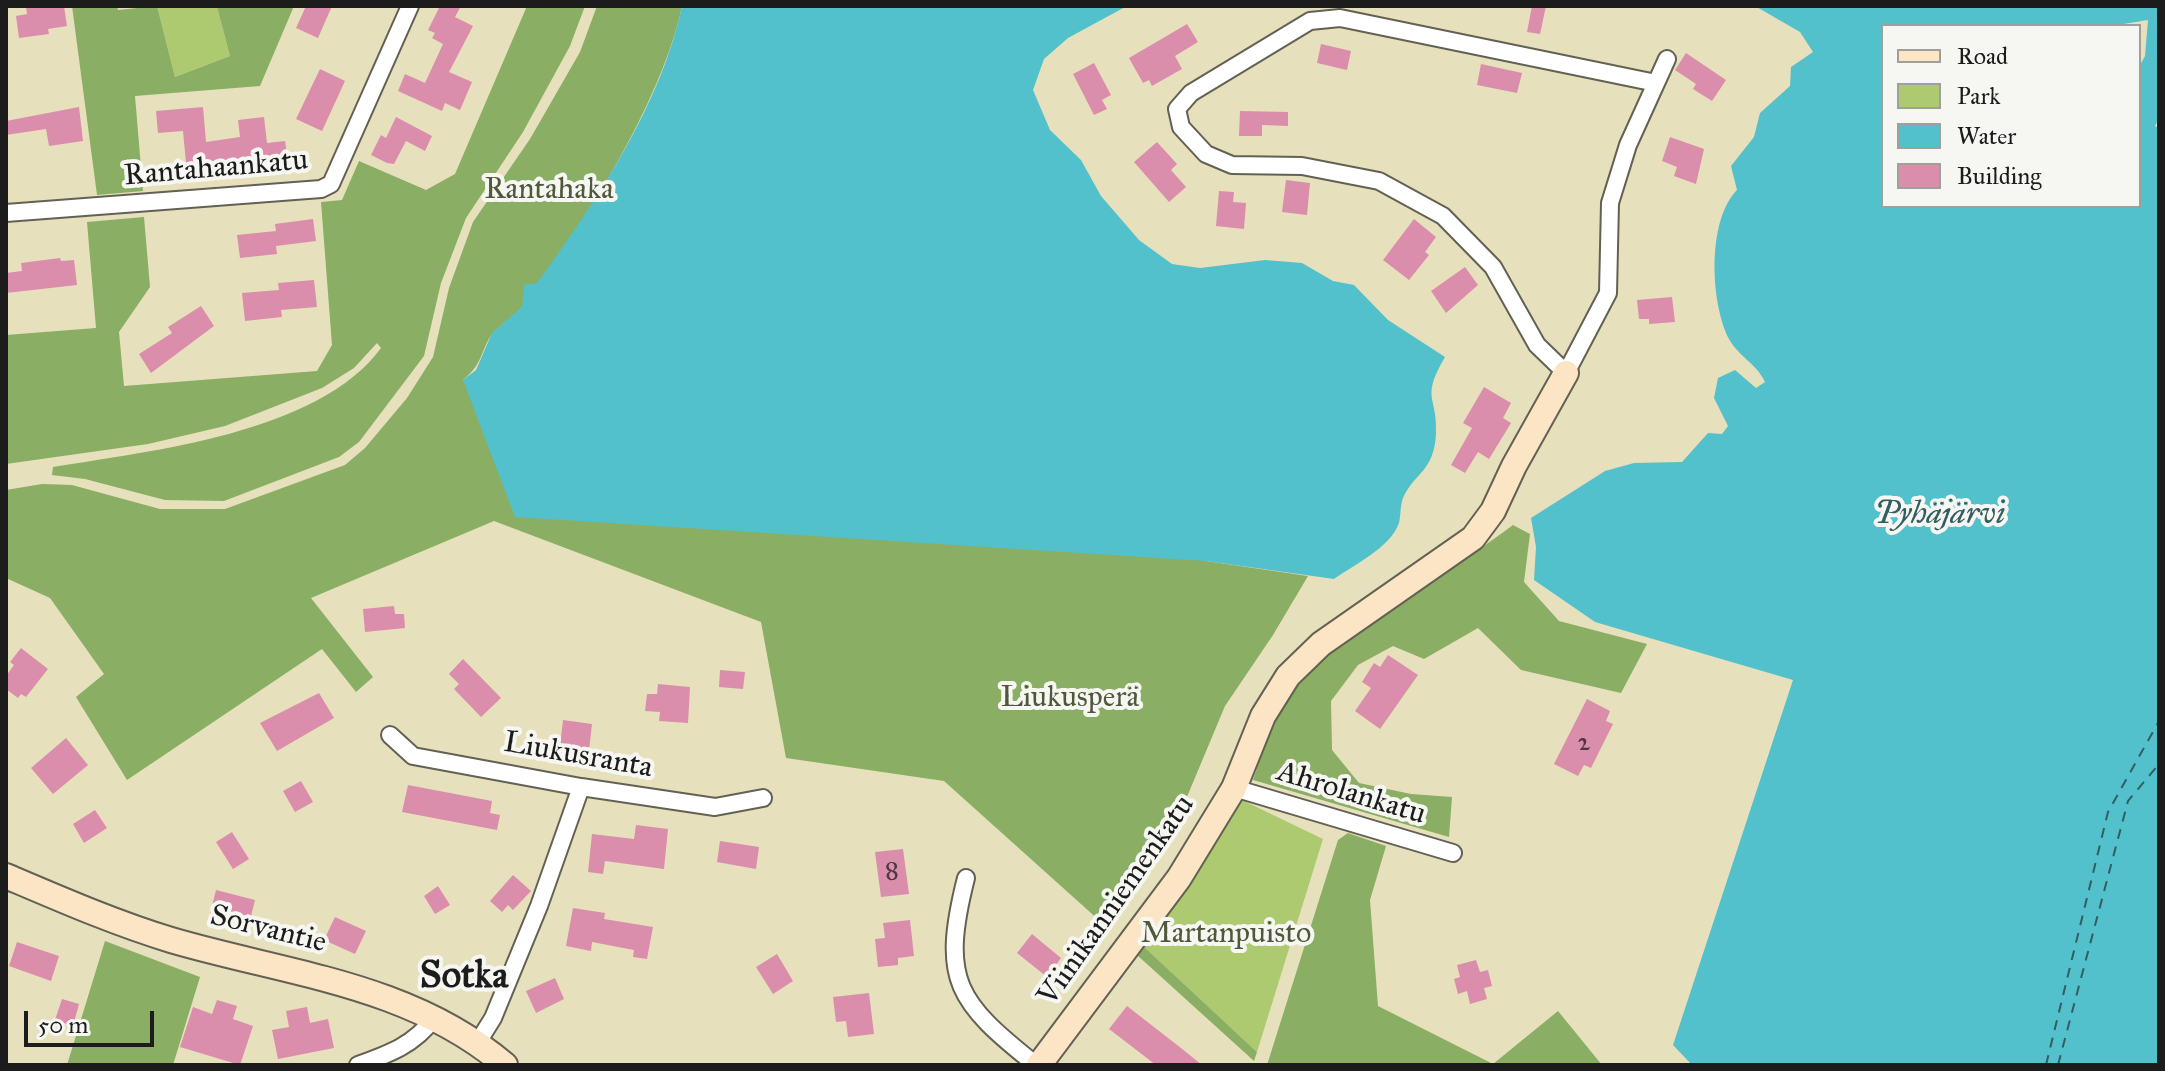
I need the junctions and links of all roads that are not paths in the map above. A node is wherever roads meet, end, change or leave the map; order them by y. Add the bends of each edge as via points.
1 (410, 6) edge
2 (1667, 59) dead end
3 (1656, 83) junction
4 (6, 213) edge
5 (1566, 373) junction
6 (390, 735) dead end
7 (581, 787) junction
8 (1234, 788) junction
9 (763, 798) dead end
10 (1453, 853) dead end
11 (6, 876) edge
12 (966, 878) dead end
13 (434, 1018) junction
14 (478, 1042) junction
15 (358, 1065) edge
16 (505, 1065) edge
17 (1038, 1065) edge

1 - 4 street, Rantahaankatu via 331,184 321,189
2 - 3 street
3 - 5 street via 1610,203 1608,293
3 - 5 street via 1340,18 1310,21 1191,93 1177,109 1181,127 1206,154 1232,165 1302,166 1379,181 1443,216 1493,267 1537,345
5 - 8 street, Viinikanniemenkatu via 1485,524 1447,559 1300,662 1269,705
6 - 7 street, Liukusranta via 413,756
7 - 9 street, Liukusranta via 715,807
7 - 14 street via 539,906
8 - 10 street, Ahrolankatu
8 - 17 street, Viinikanniemenkatu via 1179,878
11 - 13 street, Sorvantie via 129,926 335,979
12 - 17 street via 956,919 956,980 983,1020
13 - 14 street, Sorvantie
13 - 15 street via 412,1042
14 - 16 street, Sorvantie

